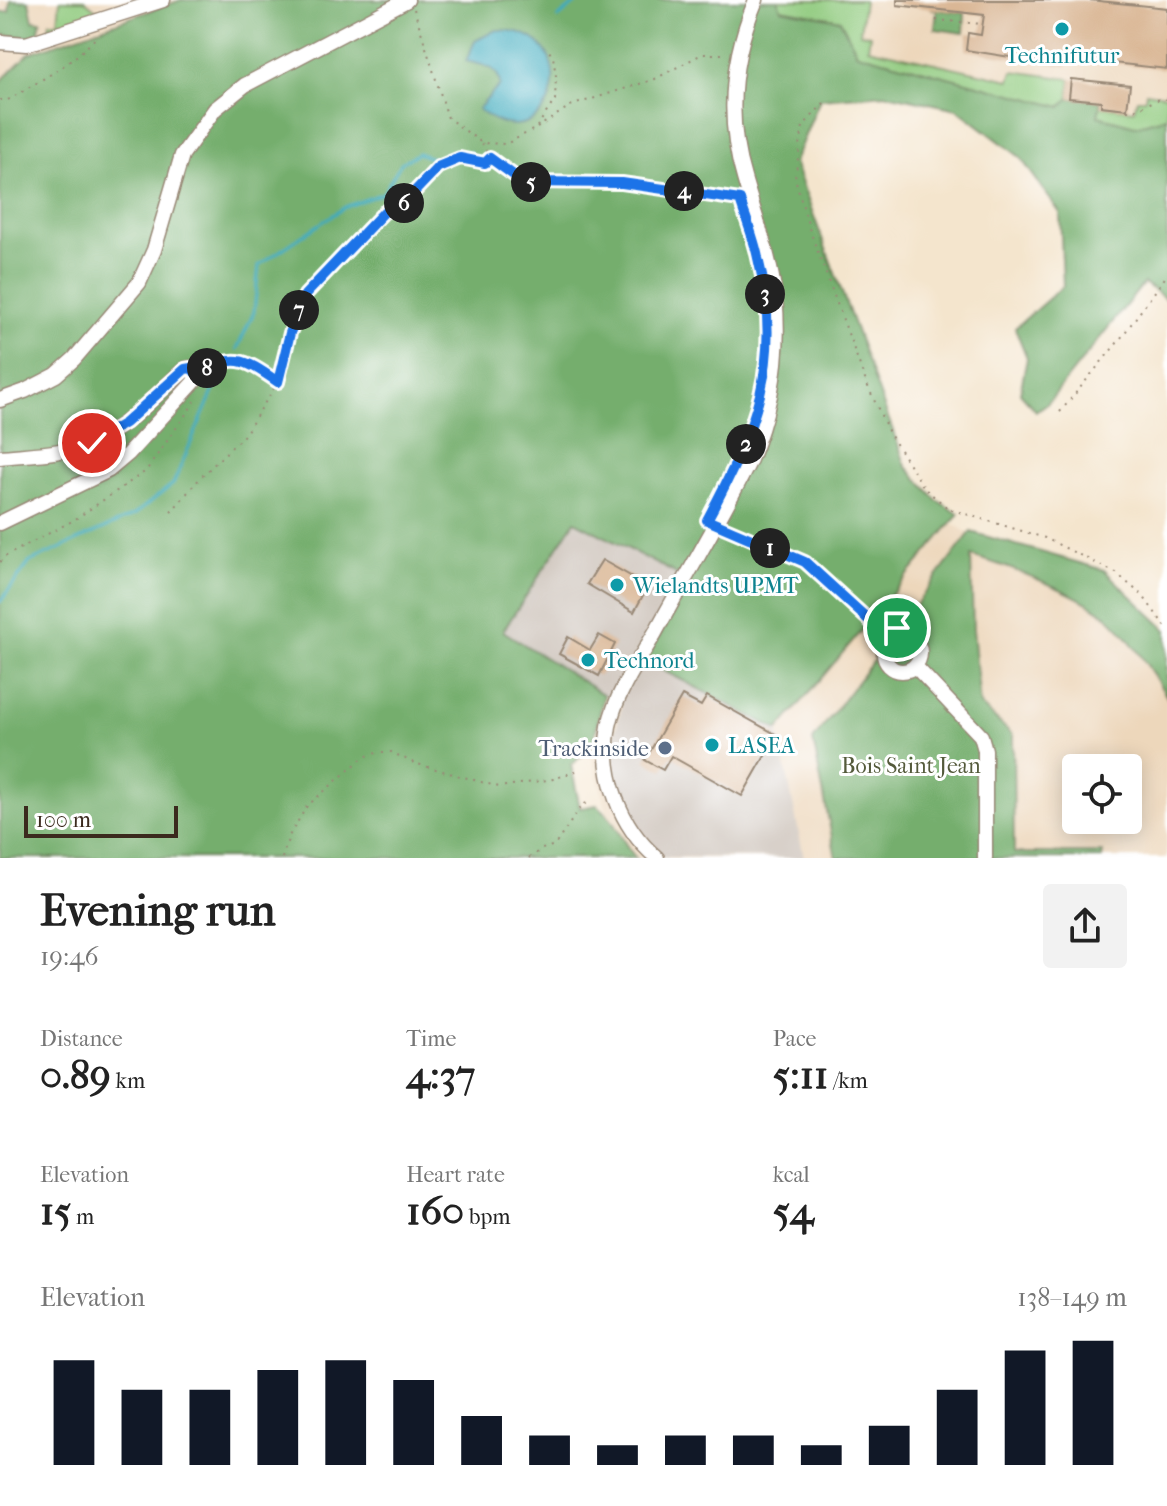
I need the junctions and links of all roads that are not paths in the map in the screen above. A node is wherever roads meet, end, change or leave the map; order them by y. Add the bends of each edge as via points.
1 (163, 0) edge
2 (409, 0) edge
3 (756, 0) edge
4 (0, 42) edge
5 (0, 400) edge
6 (0, 457) edge
7 (0, 523) edge
8 (921, 667) road end
9 (657, 858) edge
10 (985, 858) edge

1 - 4 street via 26,44
2 - 5 street via 245,85 215,109 182,155 139,283 56,375
3 - 9 street via 735,70 733,110 740,161 775,293 776,368 768,410 757,444 716,524 613,709 609,729 607,751 616,801 631,830
6 - 7 street via 92,443 125,423 185,369 196,373 194,382 109,470
8 - 10 street via 981,736

